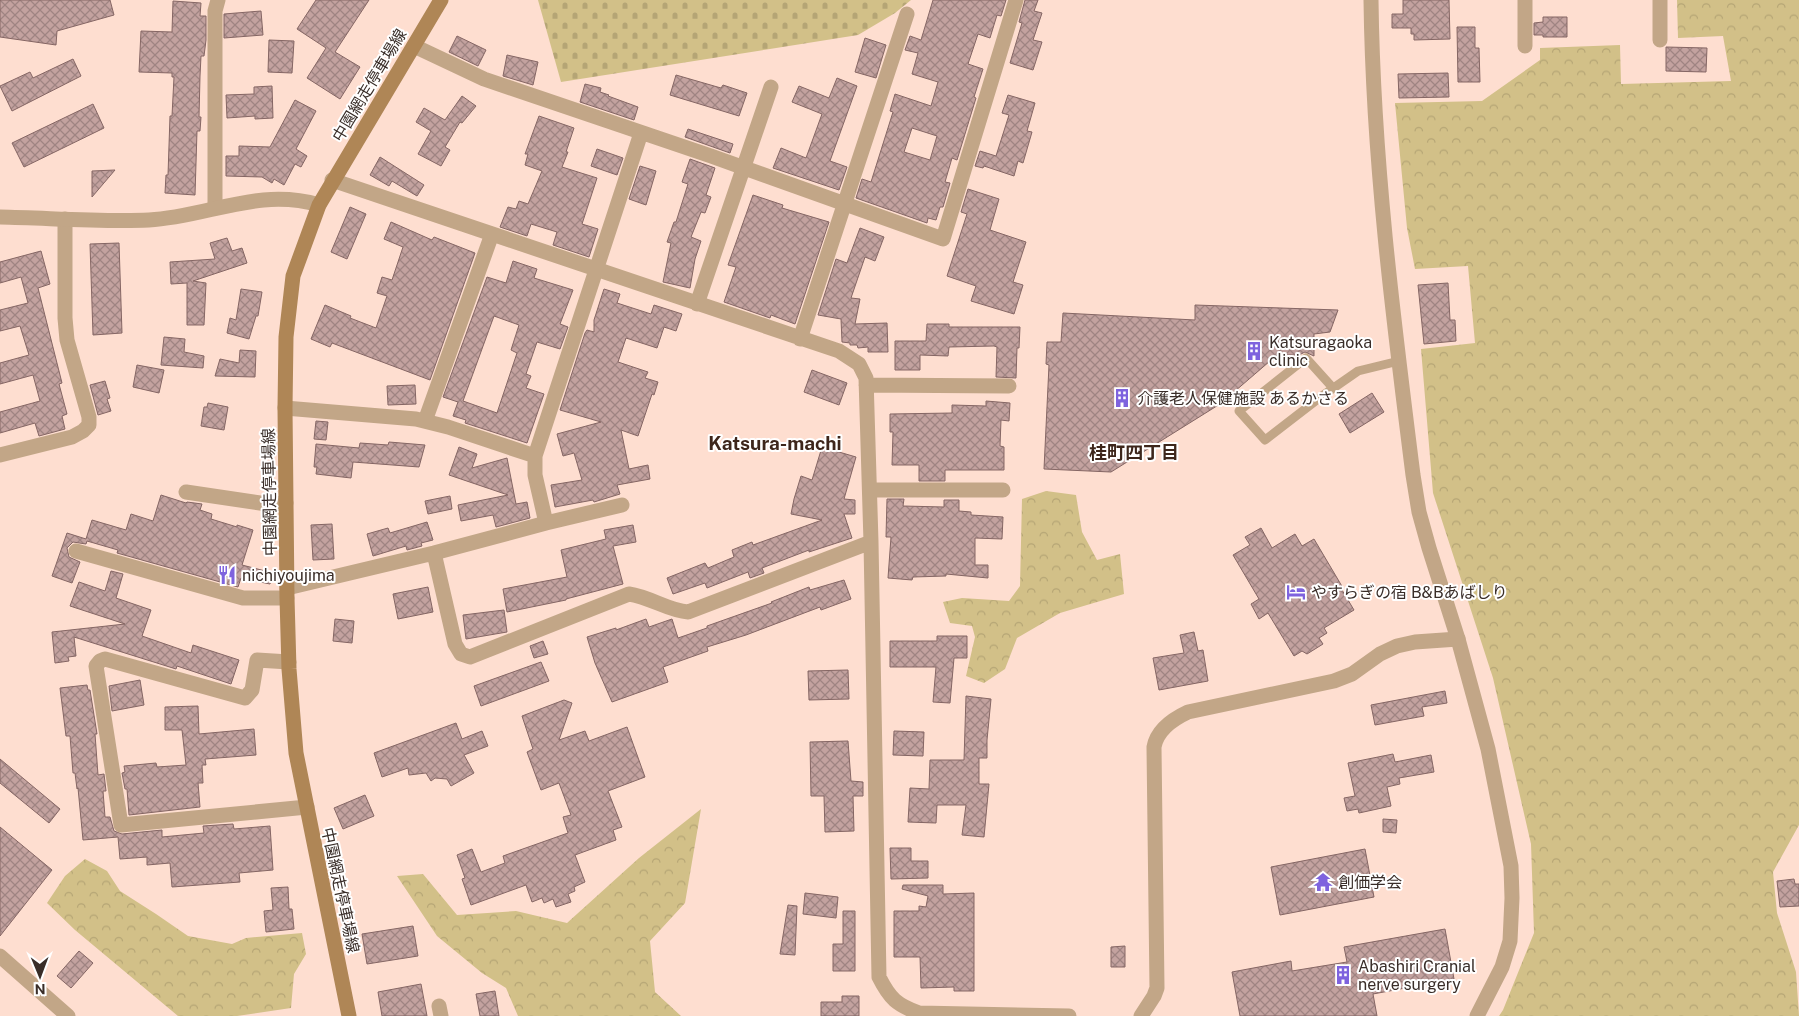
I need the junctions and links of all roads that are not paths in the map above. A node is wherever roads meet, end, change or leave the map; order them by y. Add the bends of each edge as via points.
1 (218, 0) edge
2 (441, 0) edge
3 (1016, 0) edge
4 (1371, 0) edge
5 (1525, 0) edge
6 (1660, 0) edge
7 (908, 14) dead end
8 (1660, 40) dead end
9 (414, 46) junction
10 (1525, 46) dead end
11 (771, 87) dead end
12 (641, 133) junction
13 (744, 168) junction
14 (332, 180) junction
15 (845, 203) junction
16 (319, 205) junction
17 (215, 208) junction
18 (0, 217) edge
19 (65, 219) junction
20 (492, 234) junction
21 (596, 269) junction
22 (697, 304) junction
23 (800, 339) junction
24 (1399, 361) junction
25 (866, 385) junction
26 (1009, 386) dead end
27 (1333, 388) junction
28 (285, 408) junction
29 (425, 421) junction
30 (0, 455) edge
31 (535, 456) junction
32 (870, 490) junction
33 (1003, 490) dead end
34 (186, 492) dead end
35 (286, 504) junction
36 (622, 505) dead end
37 (546, 523) junction
38 (871, 542) junction
39 (76, 551) dead end
40 (434, 553) junction
41 (287, 593) junction
42 (1458, 639) junction
43 (289, 662) junction
44 (306, 807) junction
45 (0, 956) edge
46 (68, 1016) edge
47 (349, 1016) edge
48 (1069, 1016) edge
49 (1141, 1016) edge
50 (1477, 1016) edge

1 - 17 street
2 - 9 main road, 中園網走停車場線
3 - 15 street via 943,239
4 - 24 street via 1383,228
5 - 10 street
6 - 8 street
7 - 15 street
9 - 12 street via 484,79
9 - 14 main road, 中園網走停車場線
11 - 13 street
12 - 13 street
12 - 21 street
13 - 15 street
13 - 22 street
14 - 16 main road, 中園網走停車場線
14 - 20 street
15 - 23 street
16 - 17 street via 293,199 240,202
16 - 28 main road, 中園網走停車場線 via 293,276 286,337
17 - 19 street via 150,220
18 - 19 street
19 - 30 street via 65,318 89,425 72,437
20 - 21 street
20 - 29 street
21 - 22 street
21 - 31 street
22 - 23 street
23 - 25 street via 839,351 859,364
24 - 27 lane via 1358,371
24 - 42 street via 1420,512
25 - 26 street
25 - 32 street
27 - 27 lane via 1265,440 1238,411 1306,358
28 - 29 street
28 - 35 main road, 中園網走停車場線
29 - 31 street
31 - 37 street via 535,475
32 - 33 street
32 - 38 street
34 - 35 street
35 - 41 main road, 中園網走停車場線
36 - 37 street
37 - 40 street
38 - 40 street via 688,612 629,594 470,657 461,654 455,644
38 - 48 street via 879,977 894,1000 902,1007 919,1013
39 - 41 street via 243,598
40 - 41 street
41 - 43 main road, 中園網走停車場線
42 - 49 street via 1396,646 1352,674 1334,681 1188,712 1166,727 1154,747 1158,971 1154,996
42 - 50 street via 1488,749 1511,866 1510,941 1502,967
43 - 44 main road, 中園網走停車場線 via 296,754
43 - 44 street via 256,660 252,690 245,698 105,659 96,666 121,825
44 - 47 main road, 中園網走停車場線
45 - 46 street

